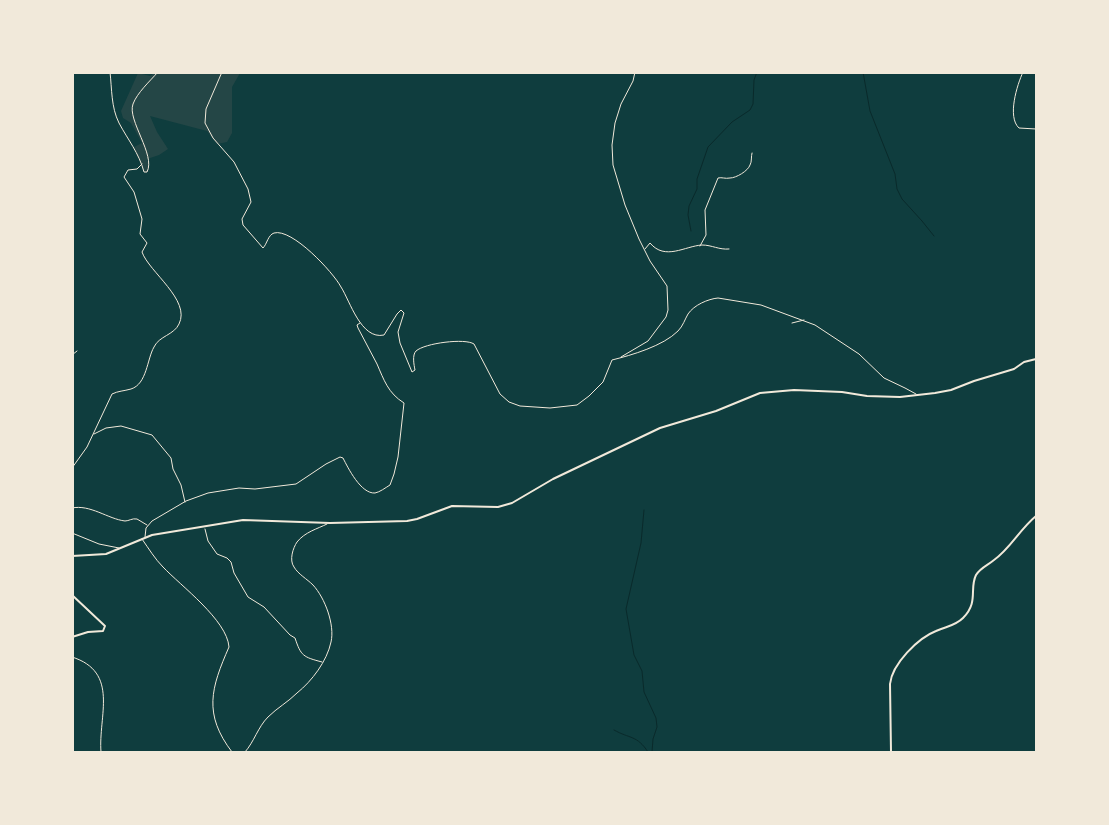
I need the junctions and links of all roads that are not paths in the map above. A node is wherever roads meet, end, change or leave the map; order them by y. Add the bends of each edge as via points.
1 (110, 72) edge
2 (158, 72) edge
3 (222, 72) edge
4 (635, 72) edge
5 (1024, 72) edge
6 (1036, 129) edge
7 (752, 153) dead end
8 (142, 164) junction
9 (700, 246) junction
10 (729, 248) dead end
11 (644, 250) junction
12 (804, 320) junction
13 (360, 322) junction
14 (792, 323) dead end
15 (77, 352) dead end
16 (72, 355) edge
17 (618, 358) junction
18 (1036, 359) edge
19 (916, 395) junction
20 (93, 435) junction
21 (72, 468) edge
22 (185, 502) junction
23 (72, 508) edge
24 (1036, 516) edge
25 (330, 523) junction
26 (148, 526) junction
27 (205, 529) dead end
28 (72, 533) edge
29 (144, 538) junction
30 (119, 548) junction
31 (72, 556) edge
32 (72, 595) edge
33 (72, 637) edge
34 (72, 657) edge
35 (322, 662) junction
36 (101, 752) edge
37 (232, 752) edge
38 (245, 752) edge
39 (891, 752) edge

1 - 8 street via 119,122
2 - 8 street via 134,102 132,110 145,146 147,172 144,172
3 - 13 street via 206,109 205,123 212,138 234,162 251,197 242,223 263,248 274,234 282,233 299,242 341,286
4 - 11 street via 617,115 612,144 614,172
5 - 6 street via 1015,95 1015,124 1019,128
7 - 9 street via 750,165 745,170 729,178 718,178 705,210 706,235
8 - 20 street via 128,170 124,177 134,192 142,219 140,234 147,243 142,252 176,299 181,320 178,327 153,347 148,366 136,386 112,394
9 - 10 street
9 - 11 street via 674,252 658,249 650,243
11 - 17 street via 667,286 666,317 644,345
12 - 14 street
12 - 17 street via 761,305 712,299 691,310 678,331 669,337
12 - 19 street via 854,351 884,378
13 - 17 street via 367,330 381,336 402,311 398,332 412,372 417,350 428,345 470,341 500,394 520,406 576,406 590,396 602,382 612,360
13 - 22 street via 358,328 380,374 388,388 404,403 398,457 390,485 374,493 368,492 340,457 296,484 208,493
15 - 16 street
18 - 19 street via 950,390
19 - 25 street via 867,396 794,390 760,394 660,428 553,478 521,499 503,506 452,506 407,521
20 - 21 street
20 - 22 street via 106,428 121,426 152,435 171,458
22 - 26 street via 154,519
23 - 26 street via 125,521 136,519
24 - 39 street via 999,556 977,574 972,603 964,617 931,633 896,666 890,684
25 - 29 street via 242,520
25 - 35 street via 302,537 292,556 294,568 314,586 324,602 332,636
26 - 29 street
27 - 35 street via 217,554 231,562 248,597 264,607 295,638 300,653
28 - 30 street
29 - 30 street
29 - 37 street via 156,559 214,616 228,641 229,647 213,689 213,707 216,725
30 - 31 street via 106,554
32 - 33 street via 105,629
34 - 36 street via 90,665 102,684
35 - 38 street via 298,693 266,720

